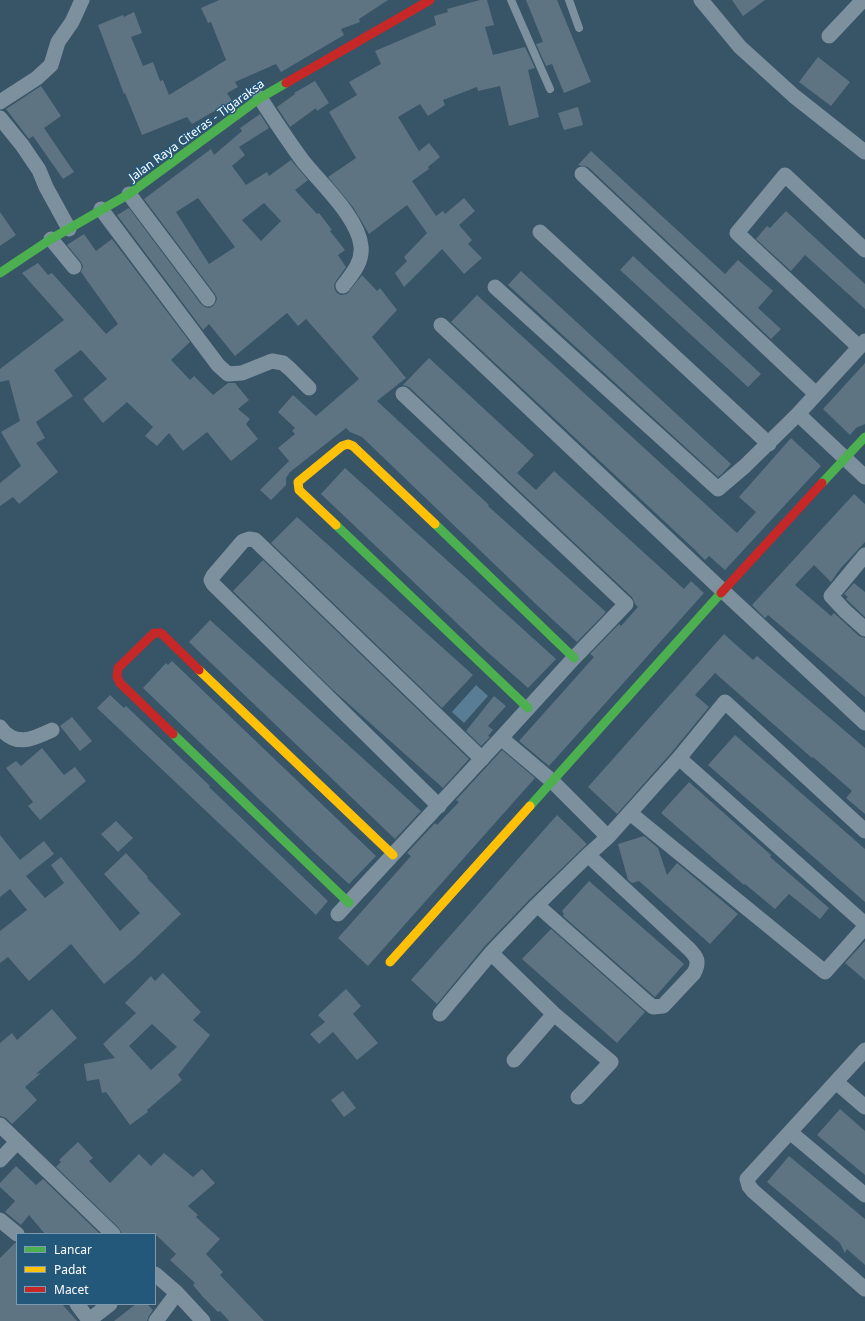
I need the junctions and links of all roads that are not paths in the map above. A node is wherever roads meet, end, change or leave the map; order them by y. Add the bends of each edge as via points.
1 (82, 0) edge
2 (430, 0) edge
3 (511, 0) edge
4 (569, 0) edge
5 (701, 0) edge
6 (863, 0) edge
7 (579, 28) dead end
8 (829, 36) dead end
9 (550, 89) dead end
10 (260, 98) junction
11 (0, 102) edge
12 (0, 118) edge
13 (865, 152) edge
14 (582, 174) dead end
15 (129, 194) junction
16 (102, 209) junction
17 (69, 229) junction
18 (540, 232) dead end
19 (51, 239) junction
20 (865, 250) edge
21 (74, 267) dead end
22 (0, 273) edge
23 (343, 286) dead end
24 (495, 287) dead end
25 (208, 300) dead end
26 (441, 325) dead end
27 (862, 344) edge
28 (308, 388) dead end
29 (403, 394) dead end
30 (816, 394) junction
31 (798, 414) junction
32 (865, 437) edge
33 (769, 444) junction
34 (844, 458) junction
35 (865, 477) edge
36 (865, 555) edge
37 (723, 591) junction
38 (865, 629) edge
39 (574, 658) junction
40 (528, 708) junction
41 (865, 723) edge
42 (0, 727) edge
43 (52, 730) dead end
44 (501, 738) junction
45 (482, 758) junction
46 (679, 758) junction
47 (552, 781) junction
48 (439, 806) junction
49 (630, 813) junction
50 (865, 832) edge
51 (608, 837) junction
52 (393, 855) junction
53 (588, 855) junction
54 (350, 903) junction
55 (537, 905) junction
56 (338, 914) dead end
57 (865, 924) edge
58 (865, 927) edge
59 (491, 953) junction
60 (390, 962) dead end
61 (440, 1014) dead end
62 (554, 1014) junction
63 (865, 1050) edge
64 (514, 1060) dead end
65 (836, 1082) junction
66 (578, 1097) dead end
67 (865, 1107) edge
68 (0, 1125) edge
69 (790, 1132) junction
70 (18, 1142) junction
71 (0, 1160) edge
72 (865, 1195) edge
73 (0, 1220) edge
74 (16, 1233) edge
75 (112, 1233) edge
76 (156, 1275) edge
77 (865, 1289) edge
78 (177, 1293) junction
79 (78, 1305) edge
80 (109, 1305) edge
81 (89, 1320) edge
82 (156, 1321) edge
83 (203, 1321) edge

1 - 11 street via 72,22 58,42 51,65 37,78
2 - 10 street, Jalan Raya Citeras - Tigaraksa
3 - 9 lane
4 - 7 lane
5 - 13 street via 740,47 794,96
6 - 8 street
10 - 15 street, Jalan Raya Citeras - Tigaraksa
10 - 23 street via 303,161 352,220 359,236 361,255 357,268
12 - 17 street via 39,170
14 - 30 street
15 - 16 street, Jalan Raya Citeras - Tigaraksa
15 - 25 street
16 - 17 street, Jalan Raya Citeras - Tigaraksa
16 - 28 street via 218,365 228,374 242,372 272,361 283,363
17 - 19 street, Jalan Raya Citeras - Tigaraksa
18 - 33 street
19 - 21 street
19 - 22 street, Jalan Raya Citeras - Tigaraksa
20 - 27 street via 785,175 737,232
24 - 33 street via 718,489
26 - 37 street
27 - 30 street
29 - 39 street via 626,604
30 - 31 street
31 - 33 street
31 - 34 street
32 - 34 street
34 - 35 street
34 - 37 street
36 - 38 street via 831,596
37 - 41 street
37 - 47 street
39 - 40 street
39 - 40 street via 353,446 342,446 298,482 299,490
40 - 44 street
42 - 43 street via 8,736 24,741
44 - 45 street
44 - 47 street
45 - 48 street
45 - 48 street via 255,540 249,538 244,541 213,576 213,584
46 - 49 street
46 - 50 street via 725,702
46 - 57 street
47 - 51 street
47 - 60 street
48 - 52 street
49 - 51 street
49 - 58 street via 825,972
51 - 53 street
52 - 54 street
52 - 54 street via 161,633 154,633 118,668 117,677 120,683
53 - 55 street
53 - 55 street via 688,948 697,961 694,974 663,1006 648,1003
54 - 56 street
55 - 59 street
59 - 61 street
59 - 62 street
62 - 64 street
62 - 66 street via 611,1062
63 - 65 street
65 - 67 street
65 - 69 street
68 - 70 street
69 - 72 street
69 - 77 street via 748,1178 749,1186
70 - 71 street
70 - 75 street
73 - 74 street
76 - 78 street
78 - 82 street
78 - 83 street
79 - 81 street
80 - 81 street

